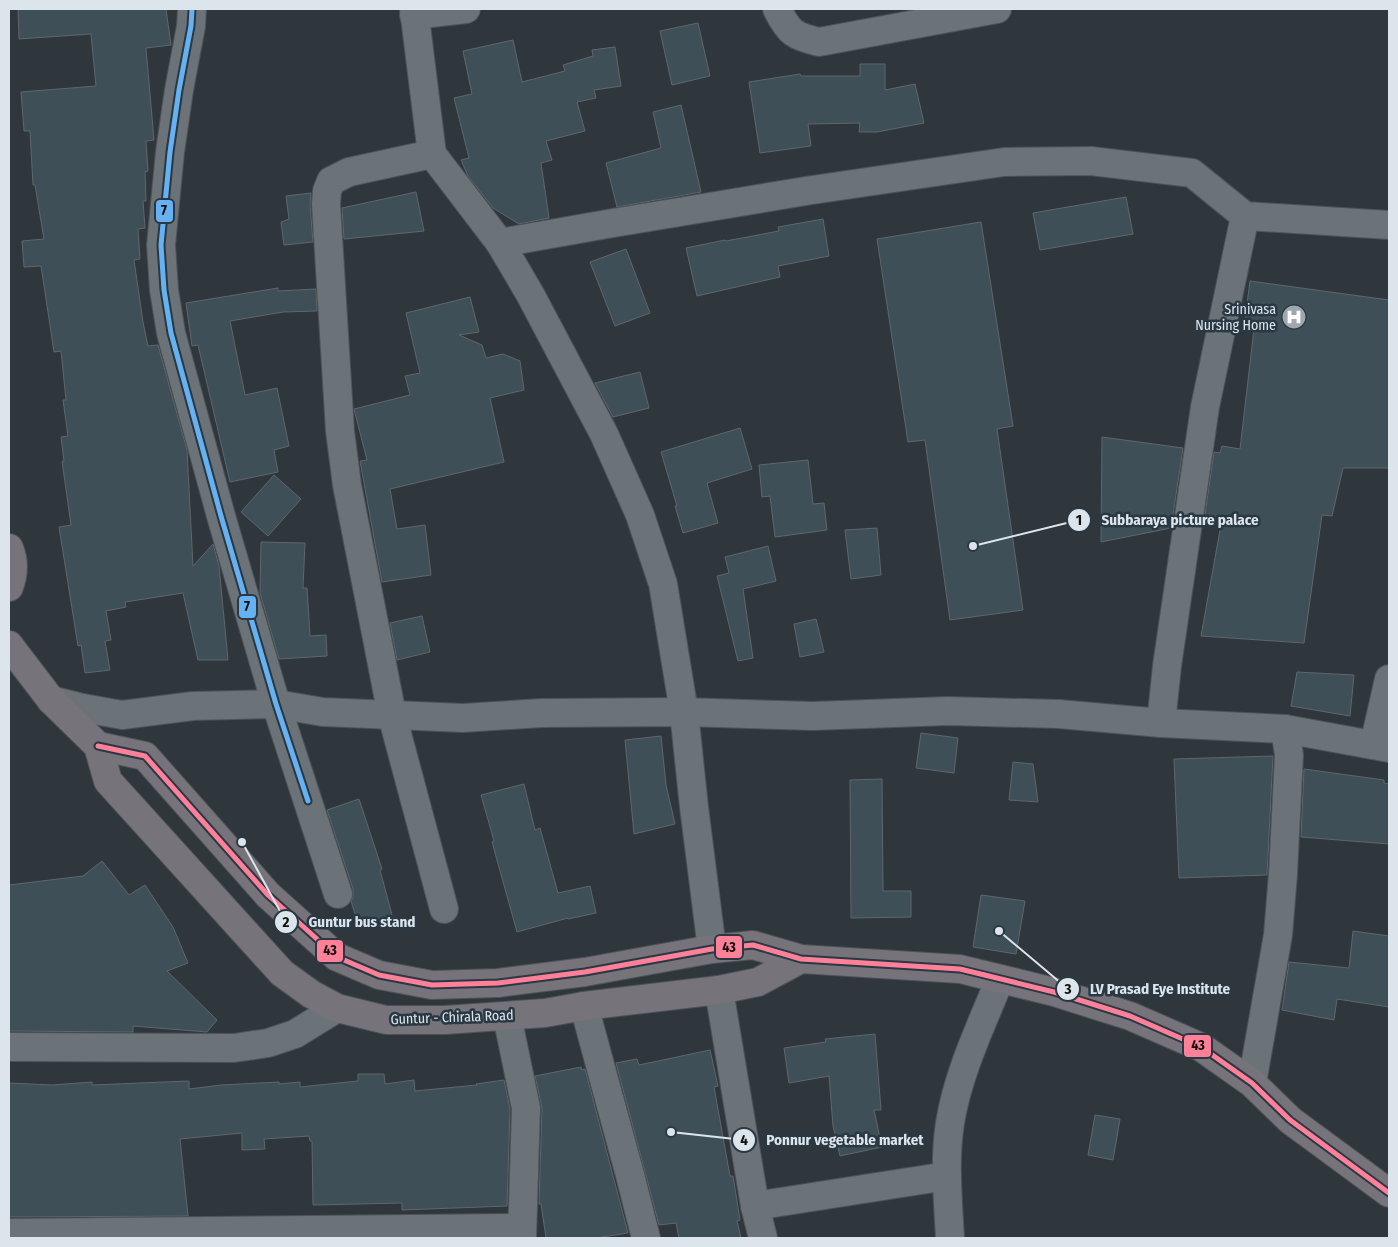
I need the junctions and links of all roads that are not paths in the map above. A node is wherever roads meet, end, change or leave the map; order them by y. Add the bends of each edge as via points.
1 (192, 9) edge
2 (466, 9) edge
3 (778, 9) edge
4 (997, 9) edge
5 (414, 12) edge
6 (432, 154) junction
7 (1245, 216) junction
8 (1389, 225) edge
9 (500, 243) junction
10 (9, 548) edge
11 (9, 587) edge
12 (9, 647) edge
13 (1389, 679) edge
14 (51, 700) junction
15 (276, 704) junction
16 (684, 712) junction
17 (392, 715) junction
18 (1162, 723) junction
19 (1285, 729) junction
20 (98, 746) junction
21 (1382, 746) edge
22 (338, 894) dead end
23 (444, 909) dead end
24 (712, 949) junction
25 (801, 960) junction
26 (1000, 979) junction
27 (719, 990) junction
28 (584, 1006) junction
29 (337, 1008) junction
30 (507, 1016) junction
31 (9, 1047) edge
32 (1252, 1083) junction
33 (947, 1176) junction
34 (1389, 1193) edge
35 (756, 1206) junction
36 (9, 1233) edge
37 (522, 1233) edge
38 (646, 1238) edge
39 (763, 1238) edge
40 (950, 1238) edge

1 - 15 street via 170,152 161,245 164,290 171,333
2 - 5 street
3 - 4 street via 786,26 802,38 820,42
5 - 6 street
6 - 9 street
6 - 17 street via 349,172 331,181 327,191 341,440
7 - 8 street
7 - 9 street via 1192,173 1091,160 1004,162 613,222
7 - 18 street via 1206,407 1167,666
9 - 16 street via 604,434 640,515 663,584
10 - 11 main road via 13,566
12 - 14 main road, Guntur - Chirala Road
13 - 21 street
14 - 15 street via 122,716 193,706
14 - 20 main road, Guntur - Chirala Road
15 - 17 street via 323,712
15 - 22 street
16 - 17 street via 542,713 463,718
16 - 18 street via 813,716 948,711 1060,714
16 - 24 street
17 - 23 street
18 - 19 street
19 - 21 street
19 - 32 street via 1289,756 1278,935
20 - 24 main road via 145,756 268,895 337,957 379,976 432,985 498,983 585,972
20 - 29 main road, Guntur - Chirala Road via 108,781 282,973
24 - 25 main road via 753,945
25 - 26 main road via 960,969
25 - 27 main road, Guntur - Chirala Road via 758,982
26 - 32 main road via 1130,1016 1201,1047
26 - 33 street via 962,1072 950,1124
27 - 28 main road, Guntur - Chirala Road
27 - 35 street
28 - 30 main road, Guntur - Chirala Road
28 - 38 street
29 - 30 main road, Guntur - Chirala Road via 386,1020
29 - 31 street via 295,1034 268,1043 234,1048
30 - 37 street via 526,1108
32 - 34 main road via 1290,1120
33 - 35 street
33 - 40 street
35 - 39 street
36 - 37 street

